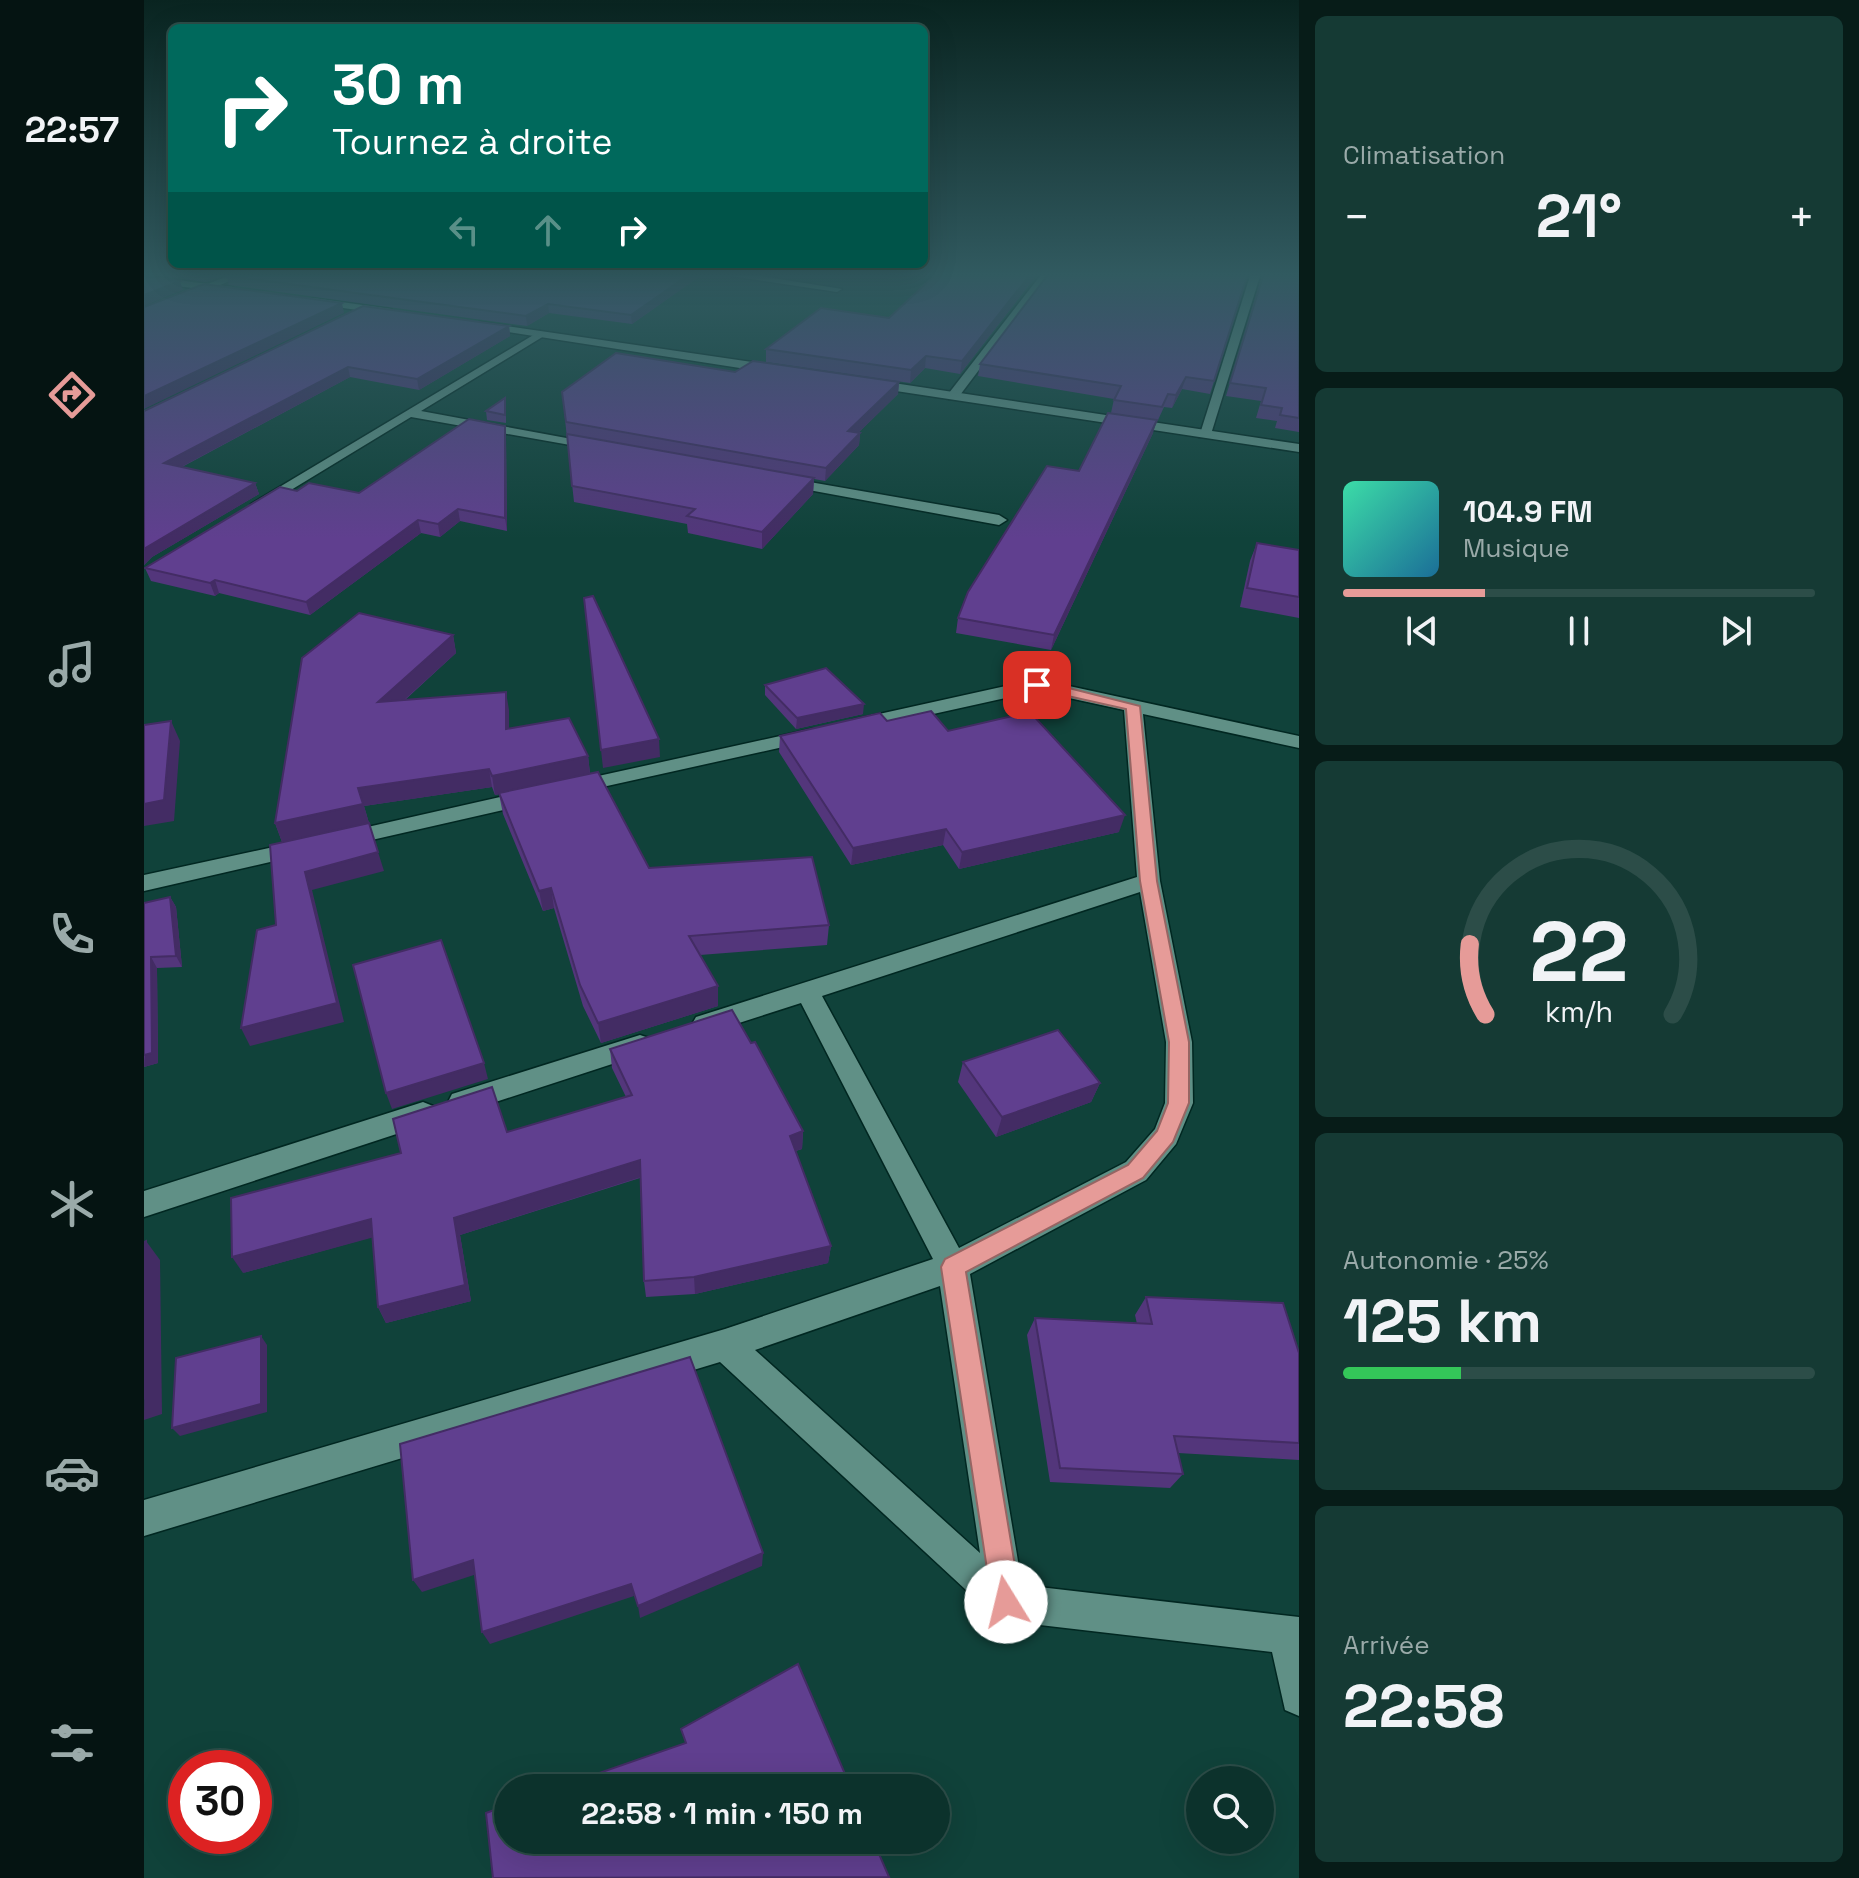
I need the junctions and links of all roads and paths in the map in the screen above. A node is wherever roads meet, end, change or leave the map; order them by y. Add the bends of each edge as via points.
1 (490, 364) edge
2 (738, 364) edge
3 (978, 364) edge
4 (1227, 364) edge
5 (800, 373) edge
6 (846, 380) edge
7 (953, 396) junction
8 (408, 413) junction
9 (1204, 434) junction
10 (1299, 448) edge
11 (610, 450) edge
12 (766, 478) edge
13 (239, 516) edge
14 (999, 520) dead end
15 (1133, 706) junction
16 (1299, 742) edge
17 (1149, 881) junction
18 (144, 883) edge
19 (807, 991) junction
20 (144, 1204) edge
21 (953, 1267) junction
22 (725, 1345) junction
23 (144, 1518) edge
24 (1006, 1602) junction
25 (1293, 1635) edge
26 (1299, 1696) edge

1 - 8 street
2 - 5 street
3 - 7 street
4 - 9 street
6 - 7 street
7 - 9 street
8 - 11 street
8 - 13 street
9 - 10 street
12 - 14 street
15 - 16 street
15 - 17 street
15 - 18 street via 1037,685
17 - 19 street
17 - 21 street via 1179,1042 1179,1103 1166,1136 1136,1171
19 - 20 street
19 - 21 street
21 - 22 street
21 - 24 street
22 - 23 street
22 - 24 street
24 - 25 street
25 - 26 street

